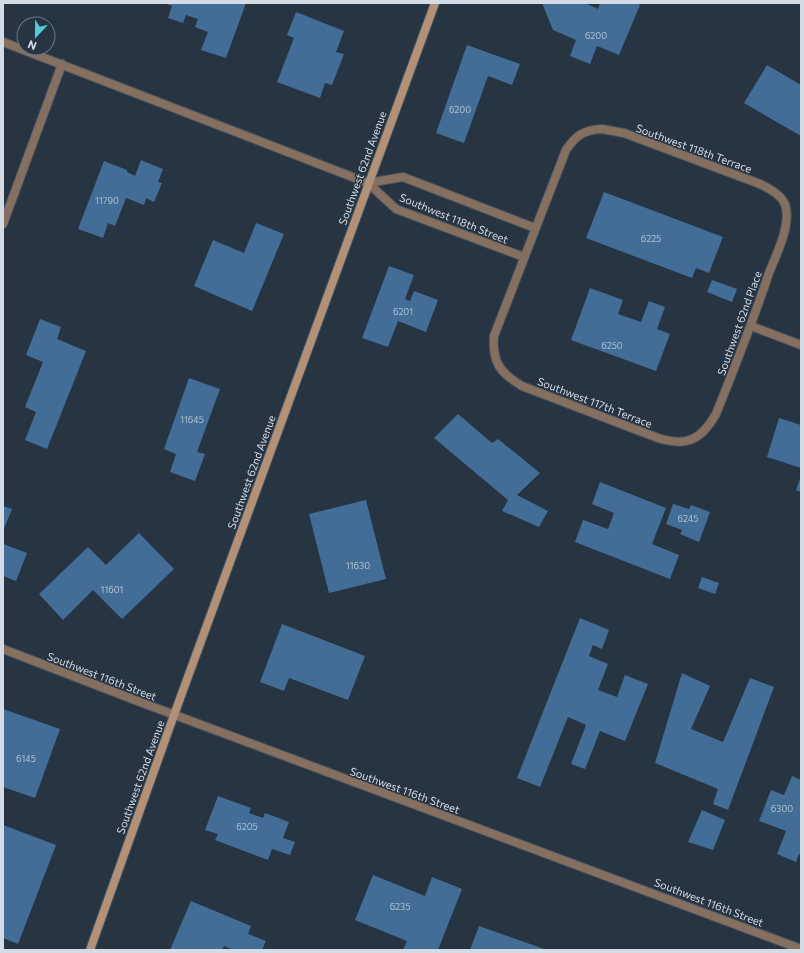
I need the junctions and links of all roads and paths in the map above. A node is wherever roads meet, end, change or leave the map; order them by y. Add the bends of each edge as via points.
1 (434, 3) edge
2 (3, 42) edge
3 (62, 64) junction
4 (368, 183) junction
5 (785, 202) joint
6 (3, 224) edge
7 (535, 228) junction
8 (524, 257) junction
9 (751, 326) junction
10 (801, 345) edge
11 (690, 441) joint
12 (3, 649) edge
13 (174, 715) junction
14 (801, 949) edge
15 (90, 950) edge

1 - 4 street, Southwest 62nd Avenue
2 - 3 street
3 - 4 street
3 - 6 street
4 - 7 street, Southwest 118th Street via 403,177
4 - 8 street, Southwest 118th Street via 396,209
4 - 13 street, Southwest 62nd Avenue
5 - 7 street, Southwest 118th Terrace via 776,193 753,181 624,133 602,128 581,133 566,150
5 - 9 street, Southwest 62nd Place via 787,209 784,232
7 - 8 street
8 - 11 street, Southwest 117th Terrace via 494,336 495,357 505,374 522,386 658,438 678,442
9 - 10 street
9 - 11 street, Southwest 62nd Place via 716,414 701,434
12 - 13 street, Southwest 116th Street
13 - 14 street, Southwest 116th Street
13 - 15 street, Southwest 62nd Avenue

